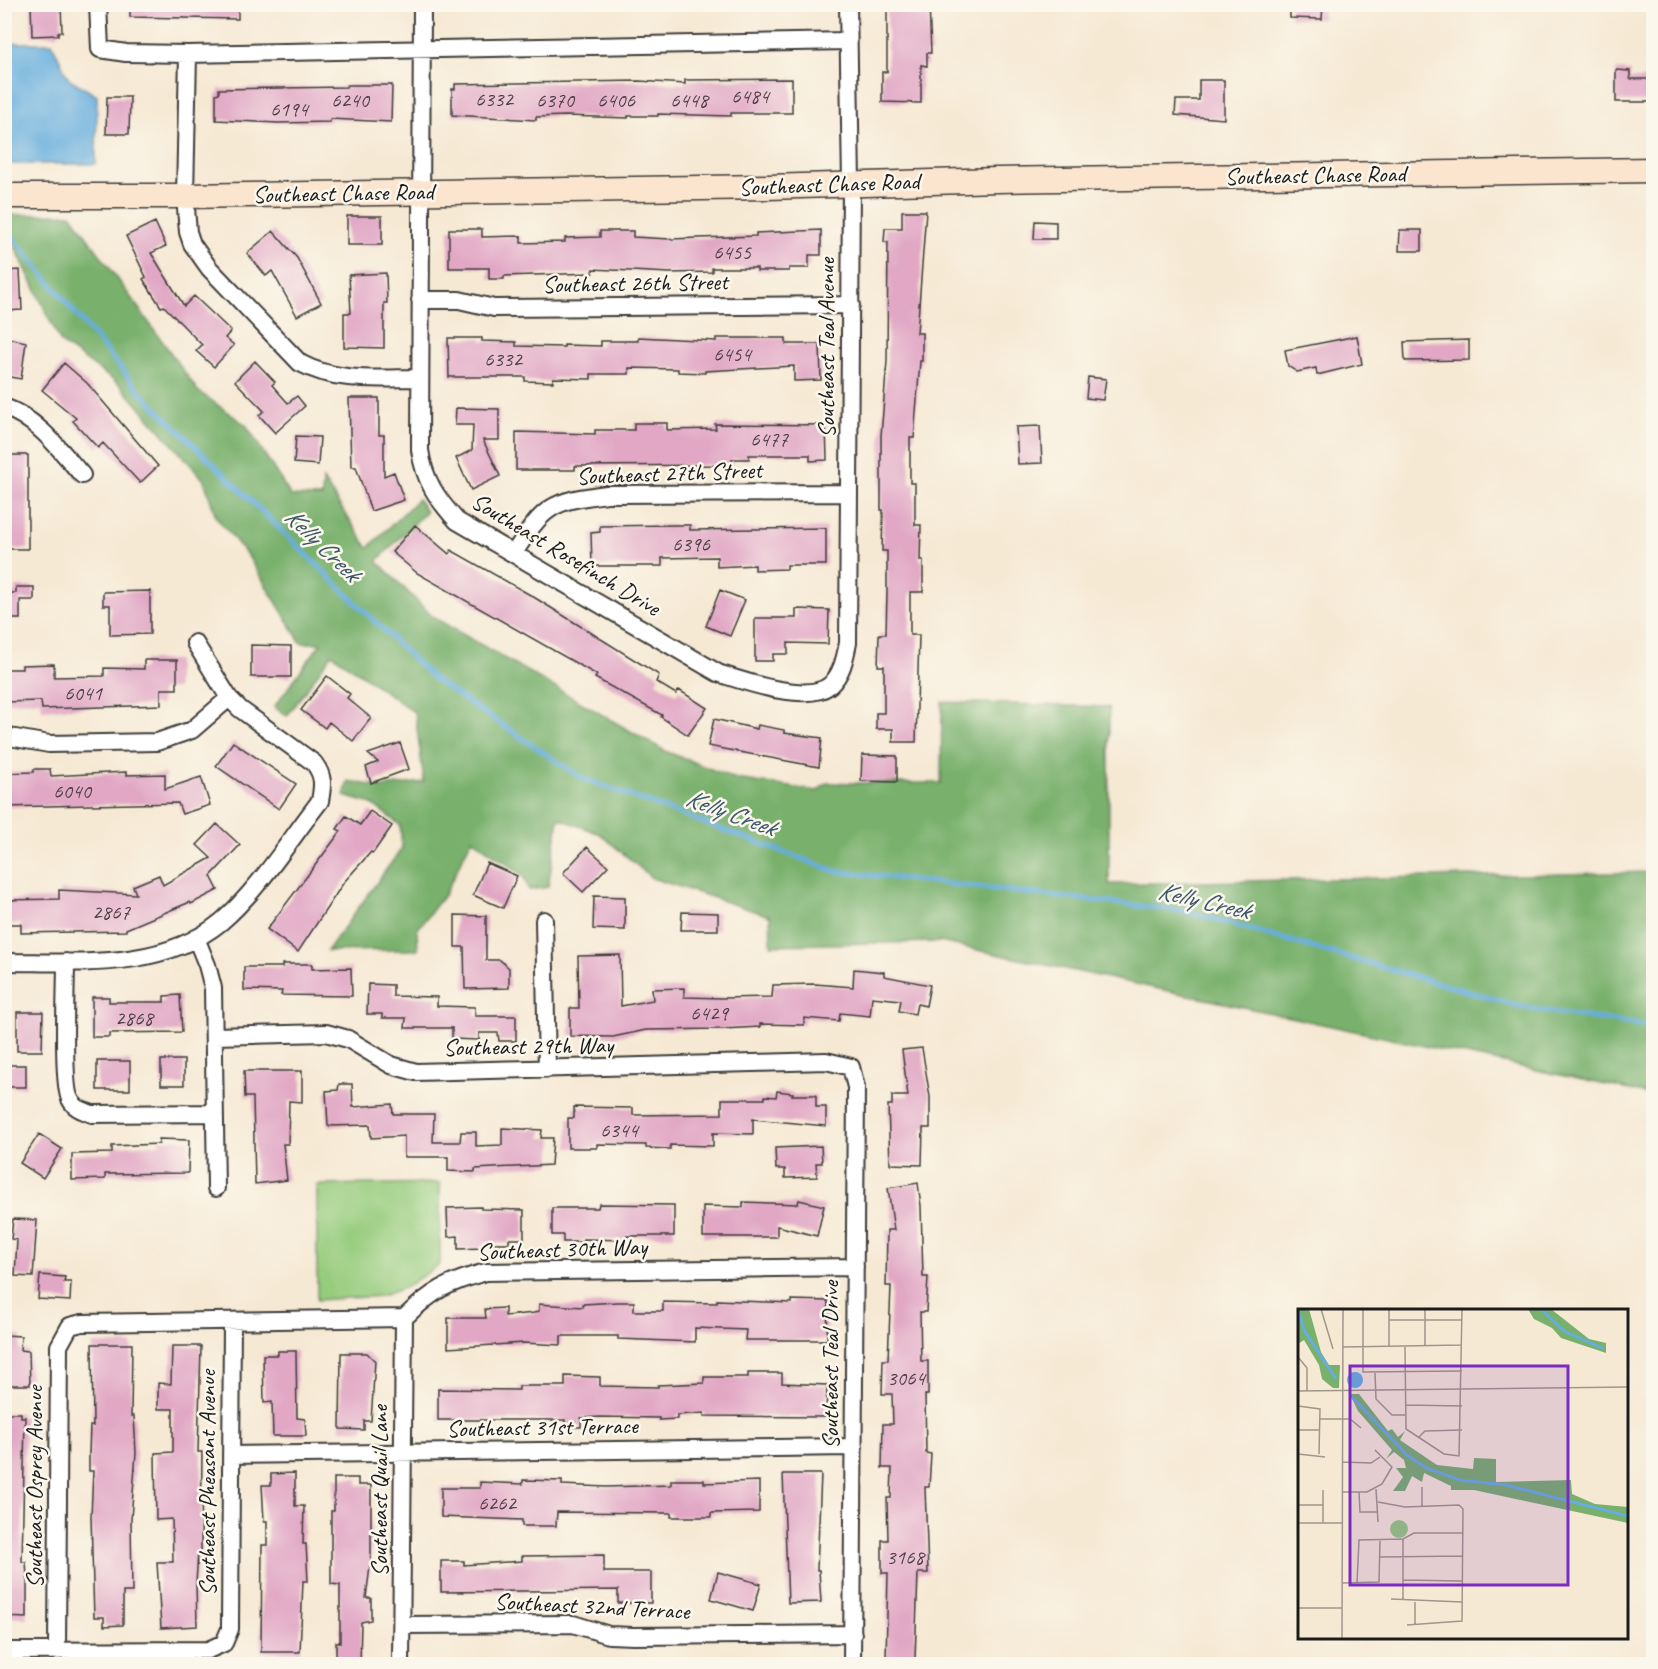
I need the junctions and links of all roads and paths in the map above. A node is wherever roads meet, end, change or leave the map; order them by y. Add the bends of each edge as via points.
1 (98, 4) edge
2 (422, 4) edge
3 (848, 4) edge
4 (848, 41) junction
5 (422, 49) junction
6 (188, 54) junction
7 (1653, 170) edge
8 (851, 184) junction
9 (420, 192) junction
10 (4, 196) edge
11 (185, 196) junction
12 (420, 300) junction
13 (850, 305) junction
14 (420, 378) junction
15 (4, 407) edge
16 (82, 475) dead end
17 (849, 493) junction
18 (514, 554) junction
19 (195, 643) dead end
20 (829, 686) joint
21 (229, 698) junction
22 (4, 736) edge
23 (544, 920) dead end
24 (196, 938) junction
25 (4, 962) edge
26 (66, 962) junction
27 (214, 1036) junction
28 (851, 1067) joint
29 (547, 1069) junction
30 (215, 1113) junction
31 (216, 1188) dead end
32 (855, 1267) junction
33 (404, 1318) junction
34 (232, 1321) junction
35 (854, 1447) junction
36 (404, 1452) junction
37 (231, 1455) junction
38 (402, 1625) junction
39 (852, 1634) junction
40 (4, 1651) edge
41 (57, 1652) junction
42 (402, 1665) edge
43 (852, 1665) edge

1 - 6 street via 100,49
2 - 5 street, Southeast Rosefinch Drive
3 - 4 street, Southeast Teal Avenue
4 - 5 street
4 - 8 street, Southeast Teal Avenue
5 - 6 street
5 - 9 street, Southeast Rosefinch Drive
6 - 11 street
7 - 8 street, Southeast Chase Road
8 - 9 street, Southeast Chase Road
8 - 13 street, Southeast Teal Avenue
9 - 11 street, Southeast Chase Road
9 - 12 street, Southeast Rosefinch Drive
10 - 11 street, Southeast Chase Road
11 - 14 street via 188,232 198,255 300,363 320,374 342,377
12 - 13 street, Southeast 26th Street via 459,300 494,308
12 - 14 street, Southeast Rosefinch Drive
13 - 17 street, Southeast Teal Avenue
14 - 18 street, Southeast Rosefinch Drive via 420,450 428,482 457,521
15 - 16 street via 17,411 43,432
17 - 18 street, Southeast 27th Street via 607,494 568,499 534,523
17 - 20 street, Southeast Teal Avenue via 848,643 842,668
18 - 20 street, Southeast Rosefinch Drive via 718,673 788,691 811,692
19 - 21 street
21 - 22 street via 192,730 157,742 49,744
21 - 24 street via 314,763 322,774 323,786 320,801 244,898 221,922
23 - 29 street
24 - 26 street via 164,952 128,960
24 - 27 street via 213,988
25 - 26 street
26 - 30 street via 66,1077 68,1097 76,1108 92,1114
27 - 29 street, Southeast 29th Way via 326,1033 348,1039 391,1065 416,1072
27 - 30 street
28 - 29 street, Southeast 29th Way via 826,1061
28 - 32 street, Southeast Teal Drive via 856,1087
30 - 31 street
32 - 33 street, Southeast 30th Way via 486,1272 459,1279 429,1295
32 - 35 street, Southeast Teal Drive
33 - 34 street
33 - 36 street, Southeast Quail Lane
34 - 37 street, Southeast Pheasant Avenue
34 - 41 street, Southeast Osprey Avenue via 82,1323 70,1326 59,1346
35 - 36 street, Southeast 31st Terrace
35 - 39 street, Southeast Teal Drive
36 - 37 street, Southeast 31st Terrace
36 - 38 street, Southeast Quail Lane
37 - 41 street, Southeast Pheasant Avenue via 230,1629 224,1643 208,1650
38 - 39 street, Southeast 32nd Terrace via 573,1624 609,1635 633,1636
38 - 42 street, Southeast Quail Lane
39 - 43 street, Southeast Teal Drive
40 - 41 street

